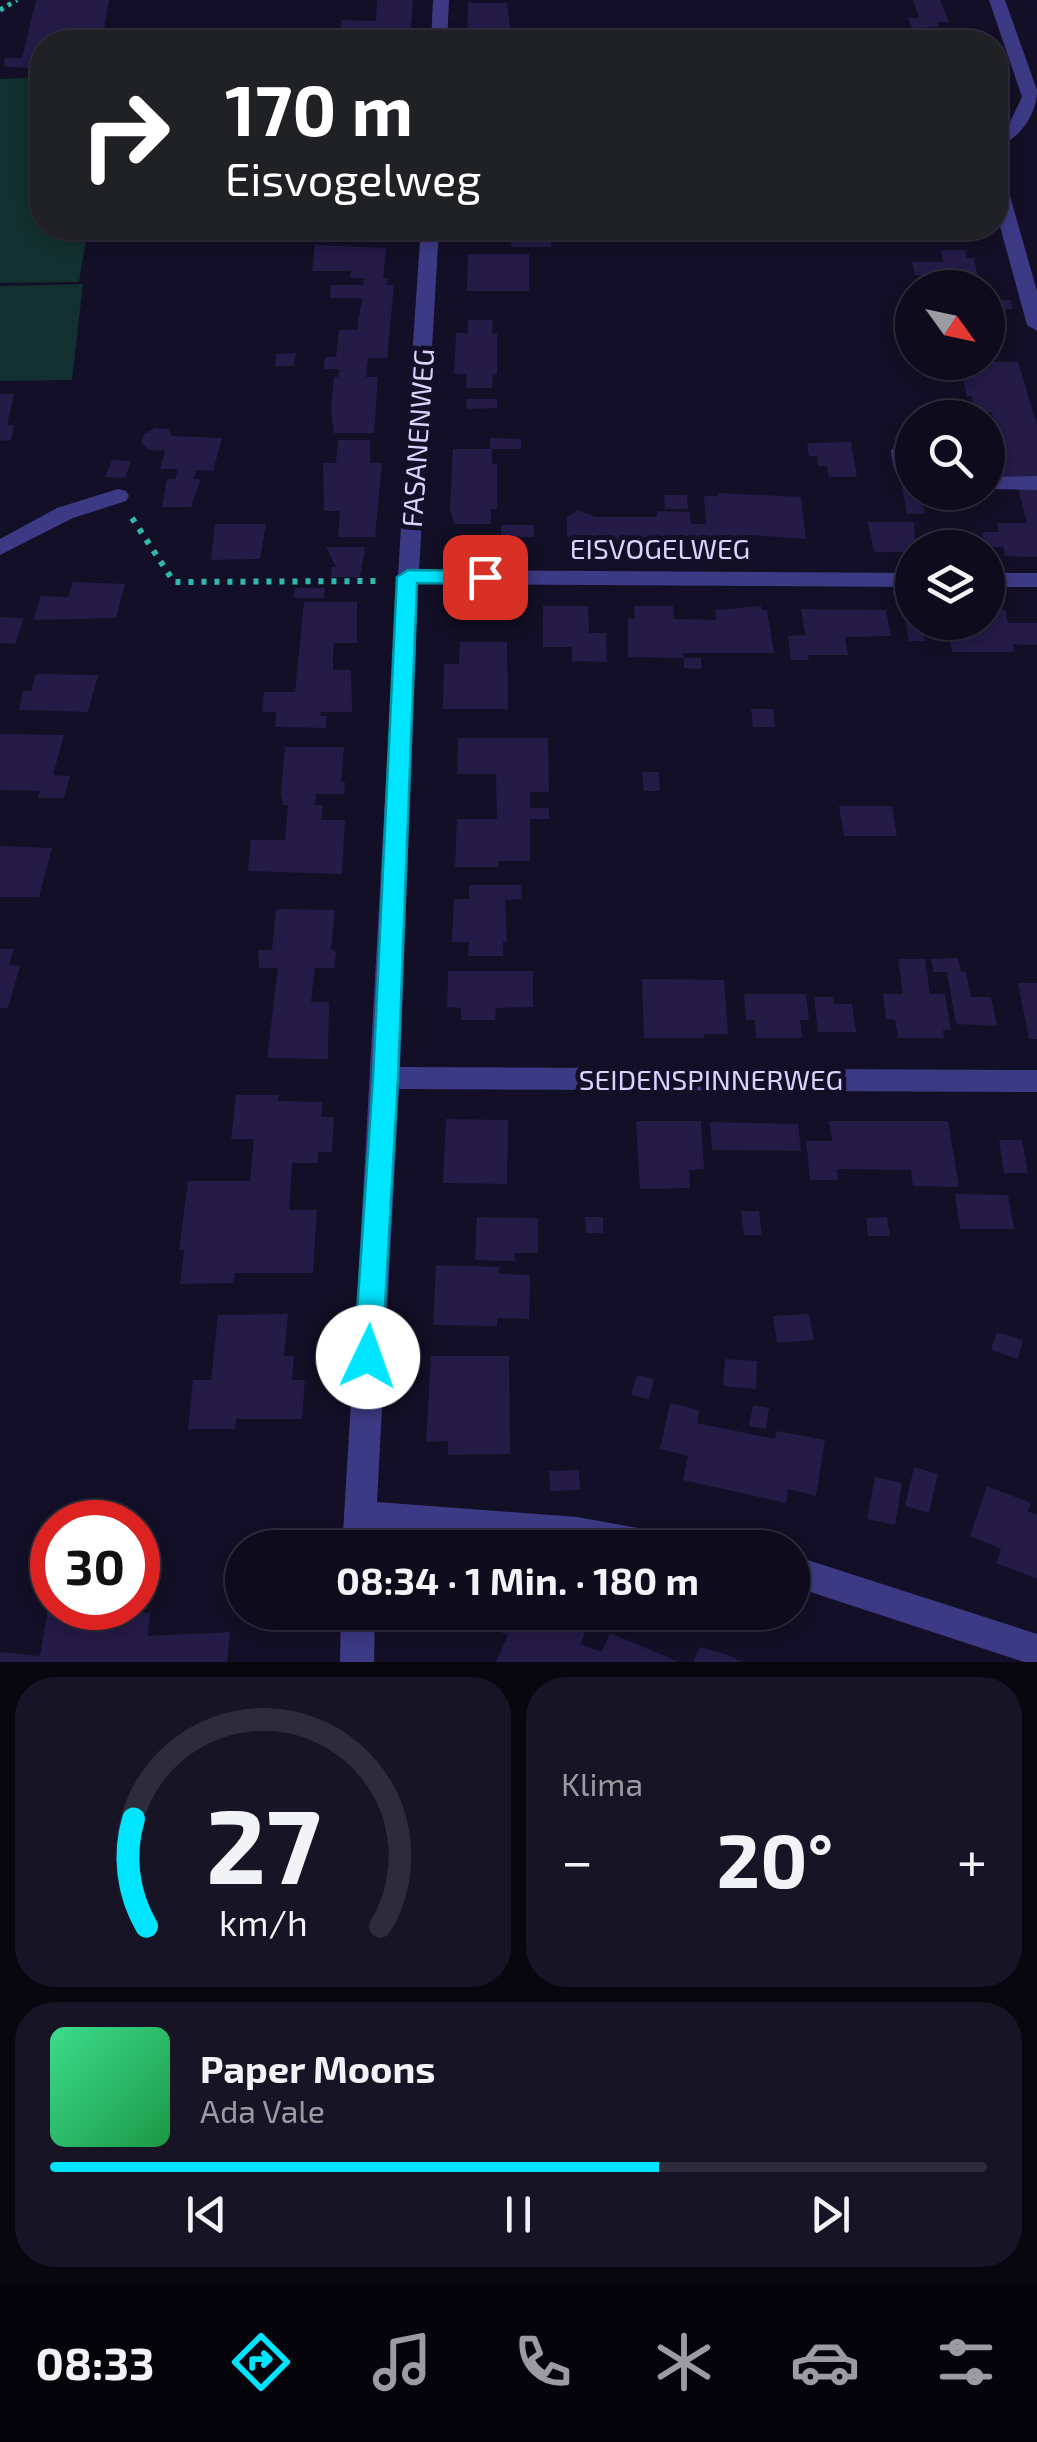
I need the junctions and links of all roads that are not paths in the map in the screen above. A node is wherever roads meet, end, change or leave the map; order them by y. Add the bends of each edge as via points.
1 (441, 0) edge
2 (997, 0) edge
3 (440, 30) edge
4 (1008, 30) edge
5 (1008, 31) edge
6 (1008, 121) edge
7 (1017, 124) junction
8 (1037, 129) edge
9 (1008, 132) edge
10 (1008, 222) edge
11 (429, 240) edge
12 (1037, 326) edge
13 (1037, 482) edge
14 (1005, 483) edge
15 (118, 496) road end
16 (0, 548) edge
17 (408, 577) junction
18 (895, 580) edge
19 (1005, 580) edge
20 (1037, 580) edge
21 (386, 1078) junction
22 (1037, 1081) edge
23 (358, 1530) edge
24 (810, 1576) edge
25 (358, 1630) edge
26 (1037, 1650) edge
27 (357, 1662) edge

1 - 3 street
2 - 4 street
5 - 7 street via 1031,97
6 - 7 street
7 - 8 street
7 - 9 street
10 - 12 street
11 - 17 street, FASANENWEG
13 - 14 street
15 - 16 street via 64,513
17 - 18 street, EISVOGELWEG
17 - 21 street, FASANENWEG
19 - 20 street
21 - 22 street, SEIDENSPINNERWEG
21 - 23 street, FASANENWEG
24 - 26 street
25 - 27 street

